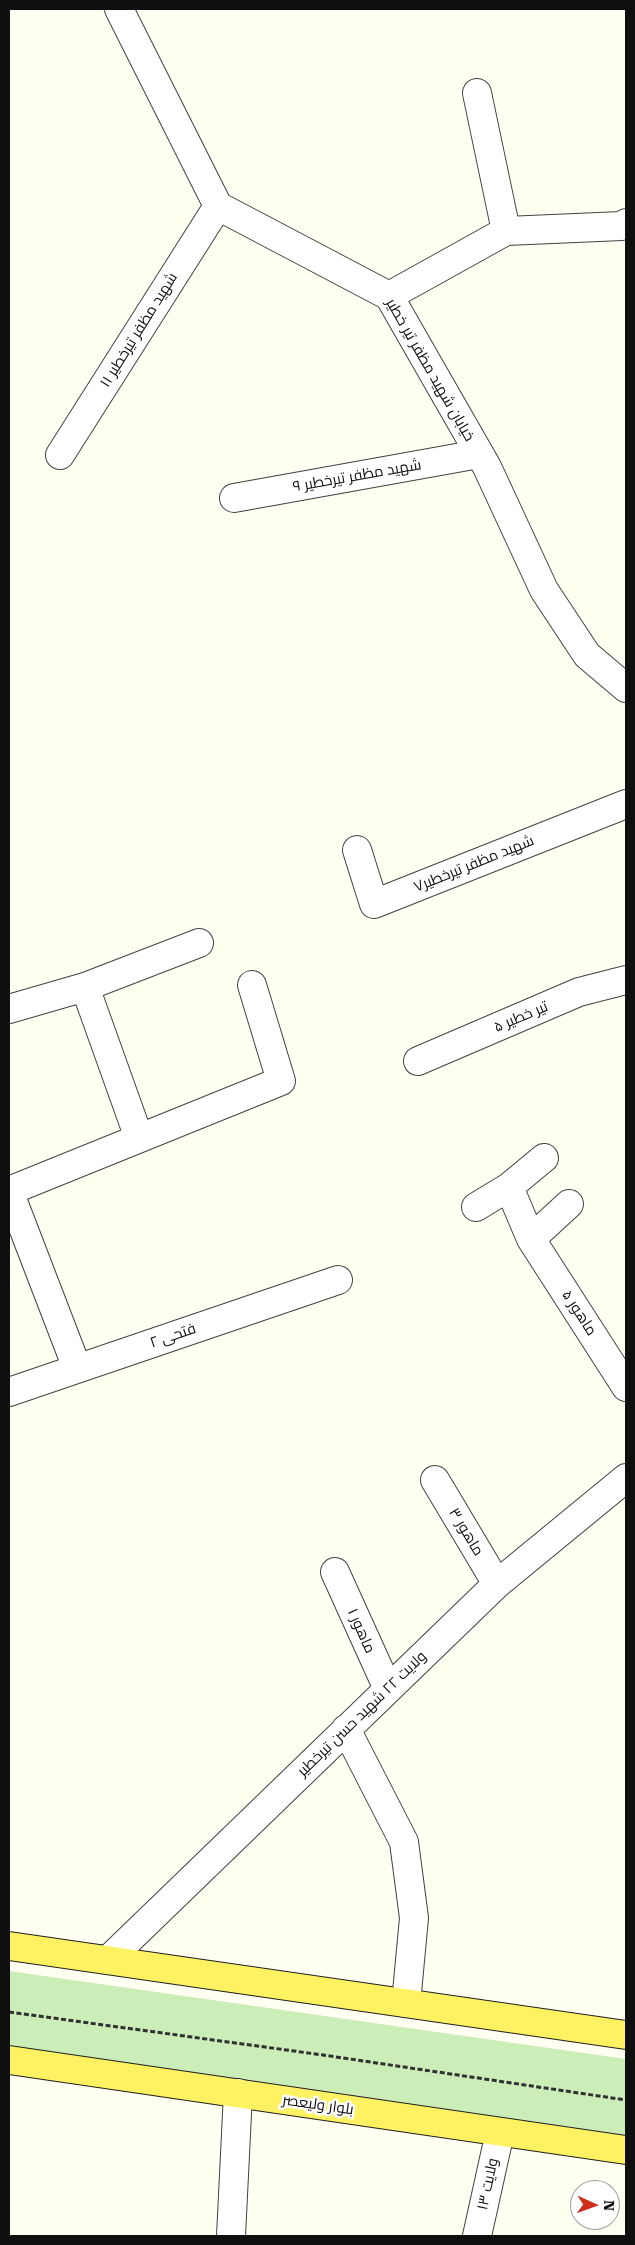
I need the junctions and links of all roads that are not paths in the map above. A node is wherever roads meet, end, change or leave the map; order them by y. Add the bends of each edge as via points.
1 (119, 9) edge
2 (477, 93) dead end
3 (218, 206) junction
4 (626, 223) edge
5 (506, 231) junction
6 (389, 296) junction
7 (480, 454) junction
8 (60, 455) dead end
9 (234, 498) dead end
10 (626, 688) edge
11 (626, 804) edge
12 (357, 850) dead end
13 (199, 943) dead end
14 (626, 980) edge
15 (252, 985) dead end
16 (86, 987) junction
17 (9, 1009) edge
18 (418, 1061) dead end
19 (139, 1138) junction
20 (544, 1158) dead end
21 (509, 1187) junction
22 (9, 1191) edge
23 (568, 1204) dead end
24 (476, 1207) dead end
25 (531, 1239) junction
26 (338, 1280) dead end
27 (77, 1368) junction
28 (626, 1387) edge
29 (9, 1392) edge
30 (435, 1480) dead end
31 (623, 1488) edge
32 (335, 1572) dead end
33 (497, 1584) junction
34 (388, 1689) junction
35 (346, 1730) junction
36 (9, 1946) edge
37 (108, 1960) junction
38 (406, 2003) junction
39 (626, 2035) edge
40 (9, 2060) edge
41 (238, 2093) junction
42 (500, 2132) junction
43 (626, 2150) edge
44 (231, 2236) edge
45 (477, 2236) edge

1 - 3 street
2 - 5 street
3 - 6 street, خیابان شهید مظفر تیر خطیر
3 - 8 street, شهید مظفر تیرخطیر ۱۱
4 - 5 street via 622,226
5 - 6 street
6 - 7 street, خیابان شهید مظفر تیر خطیر
7 - 9 street, شهید مظفر تیرخطیر ۹
7 - 10 street, خیابان شهید مظفر تیر خطیر via 544,590 587,655
11 - 12 street, شهید مظفر تیرخطیر۷ via 374,904
13 - 16 street
14 - 18 street, تیر خطیر ۵ via 579,992
15 - 19 street via 281,1081
16 - 17 street
16 - 19 street
19 - 22 street
20 - 21 street
21 - 24 street
21 - 25 street, ماهور ۵
22 - 27 street
23 - 25 street
25 - 28 street, ماهور ۵
26 - 27 street, فتحی ۲
27 - 29 street, فتحی ۲
30 - 33 street, ماهور ۳
31 - 33 street, ولایت ۲۲ شهید حسن تیرخطیر
32 - 34 street, ماهور ۱
33 - 34 street, ولایت ۲۲ شهید حسن تیرخطیر
34 - 35 street, ولایت ۲۲ شهید حسن تیرخطیر
35 - 37 street, ولایت ۲۲ شهید حسن تیرخطیر
35 - 38 street via 404,1842 414,1918
36 - 37 main road
37 - 38 main road
38 - 39 main road
40 - 41 main road, بلوار ولیعصر
41 - 42 main road, بلوار ولیعصر
41 - 44 street
42 - 43 main road, بلوار ولیعصر
42 - 45 street, ولایت ۱۳

